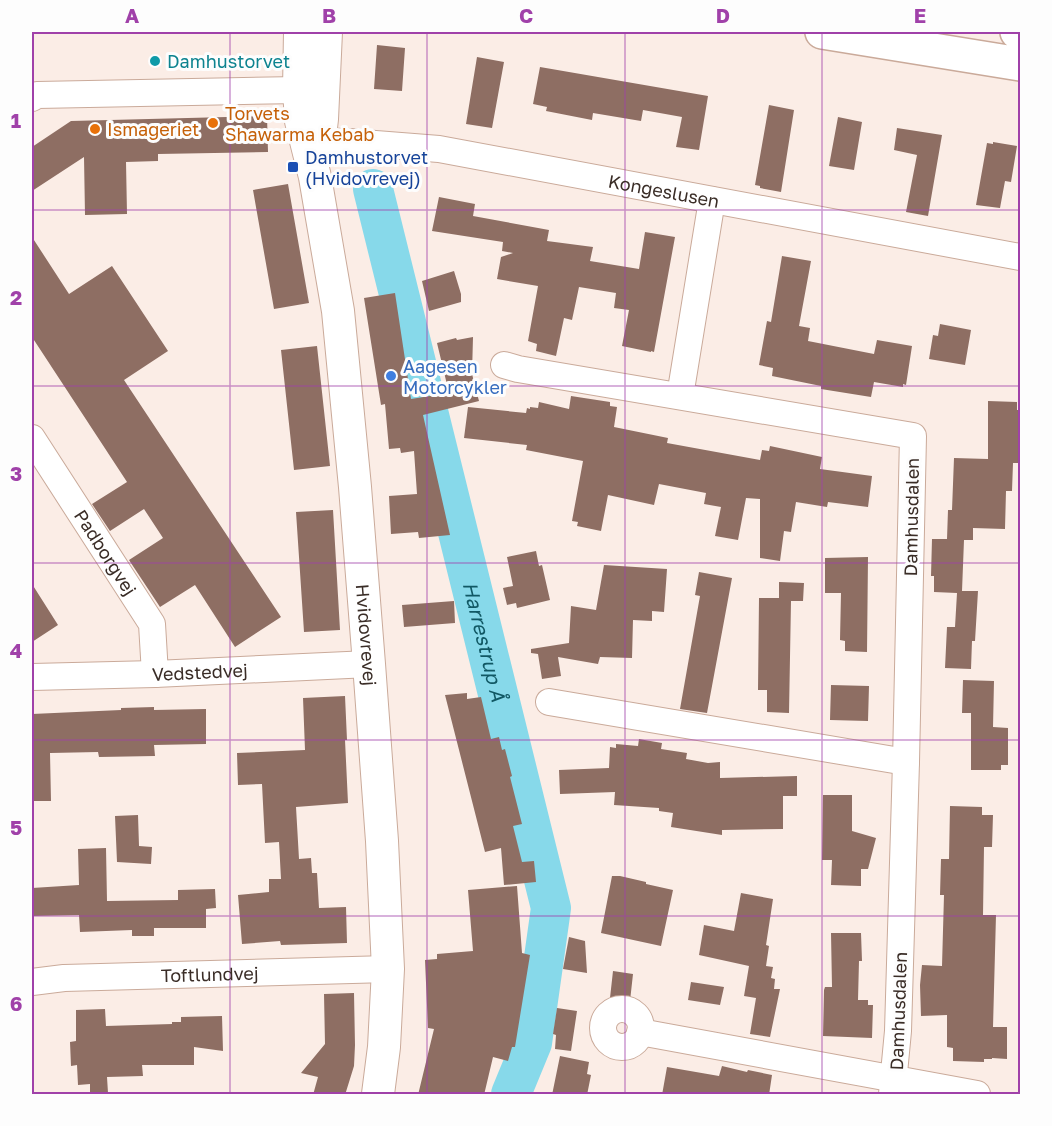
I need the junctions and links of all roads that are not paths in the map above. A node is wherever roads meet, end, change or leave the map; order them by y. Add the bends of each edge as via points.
1 (300, 32) edge
2 (326, 32) edge
3 (822, 32) edge
4 (1020, 64) edge
5 (298, 90) junction
6 (32, 98) edge
7 (312, 141) junction
8 (712, 200) junction
9 (1020, 257) edge
10 (504, 366) dead end
11 (680, 396) junction
12 (32, 438) edge
13 (369, 664) junction
14 (155, 674) junction
15 (32, 677) edge
16 (549, 702) dead end
17 (906, 762) junction
18 (388, 969) junction
19 (32, 982) edge
20 (640, 1032) dead end
21 (894, 1087) edge
22 (378, 1095) edge
23 (977, 1095) edge

1 - 5 street, Hvidovrevej
2 - 7 street, Hvidovrevej via 322,119
3 - 4 main road
5 - 6 street via 37,94
5 - 7 street, Hvidovrevej via 302,121
7 - 8 street, Kongeslusen via 439,149
7 - 13 street, Hvidovrevej via 338,311
8 - 9 street, Kongeslusen
8 - 11 street
10 - 11 street, Damhusdalen
11 - 17 street, Damhusdalen via 913,436
12 - 14 street, Padborgvej via 152,624
13 - 14 street, Vedstedvej
13 - 18 street, Hvidovrevej
14 - 15 street, Vedstedvej
16 - 17 street
17 - 21 street, Damhusdalen
18 - 19 street, Toftlundvej
18 - 22 street, Hvidovrevej
20 - 21 street, Damhusdalen
21 - 23 street, Damhusdalen

